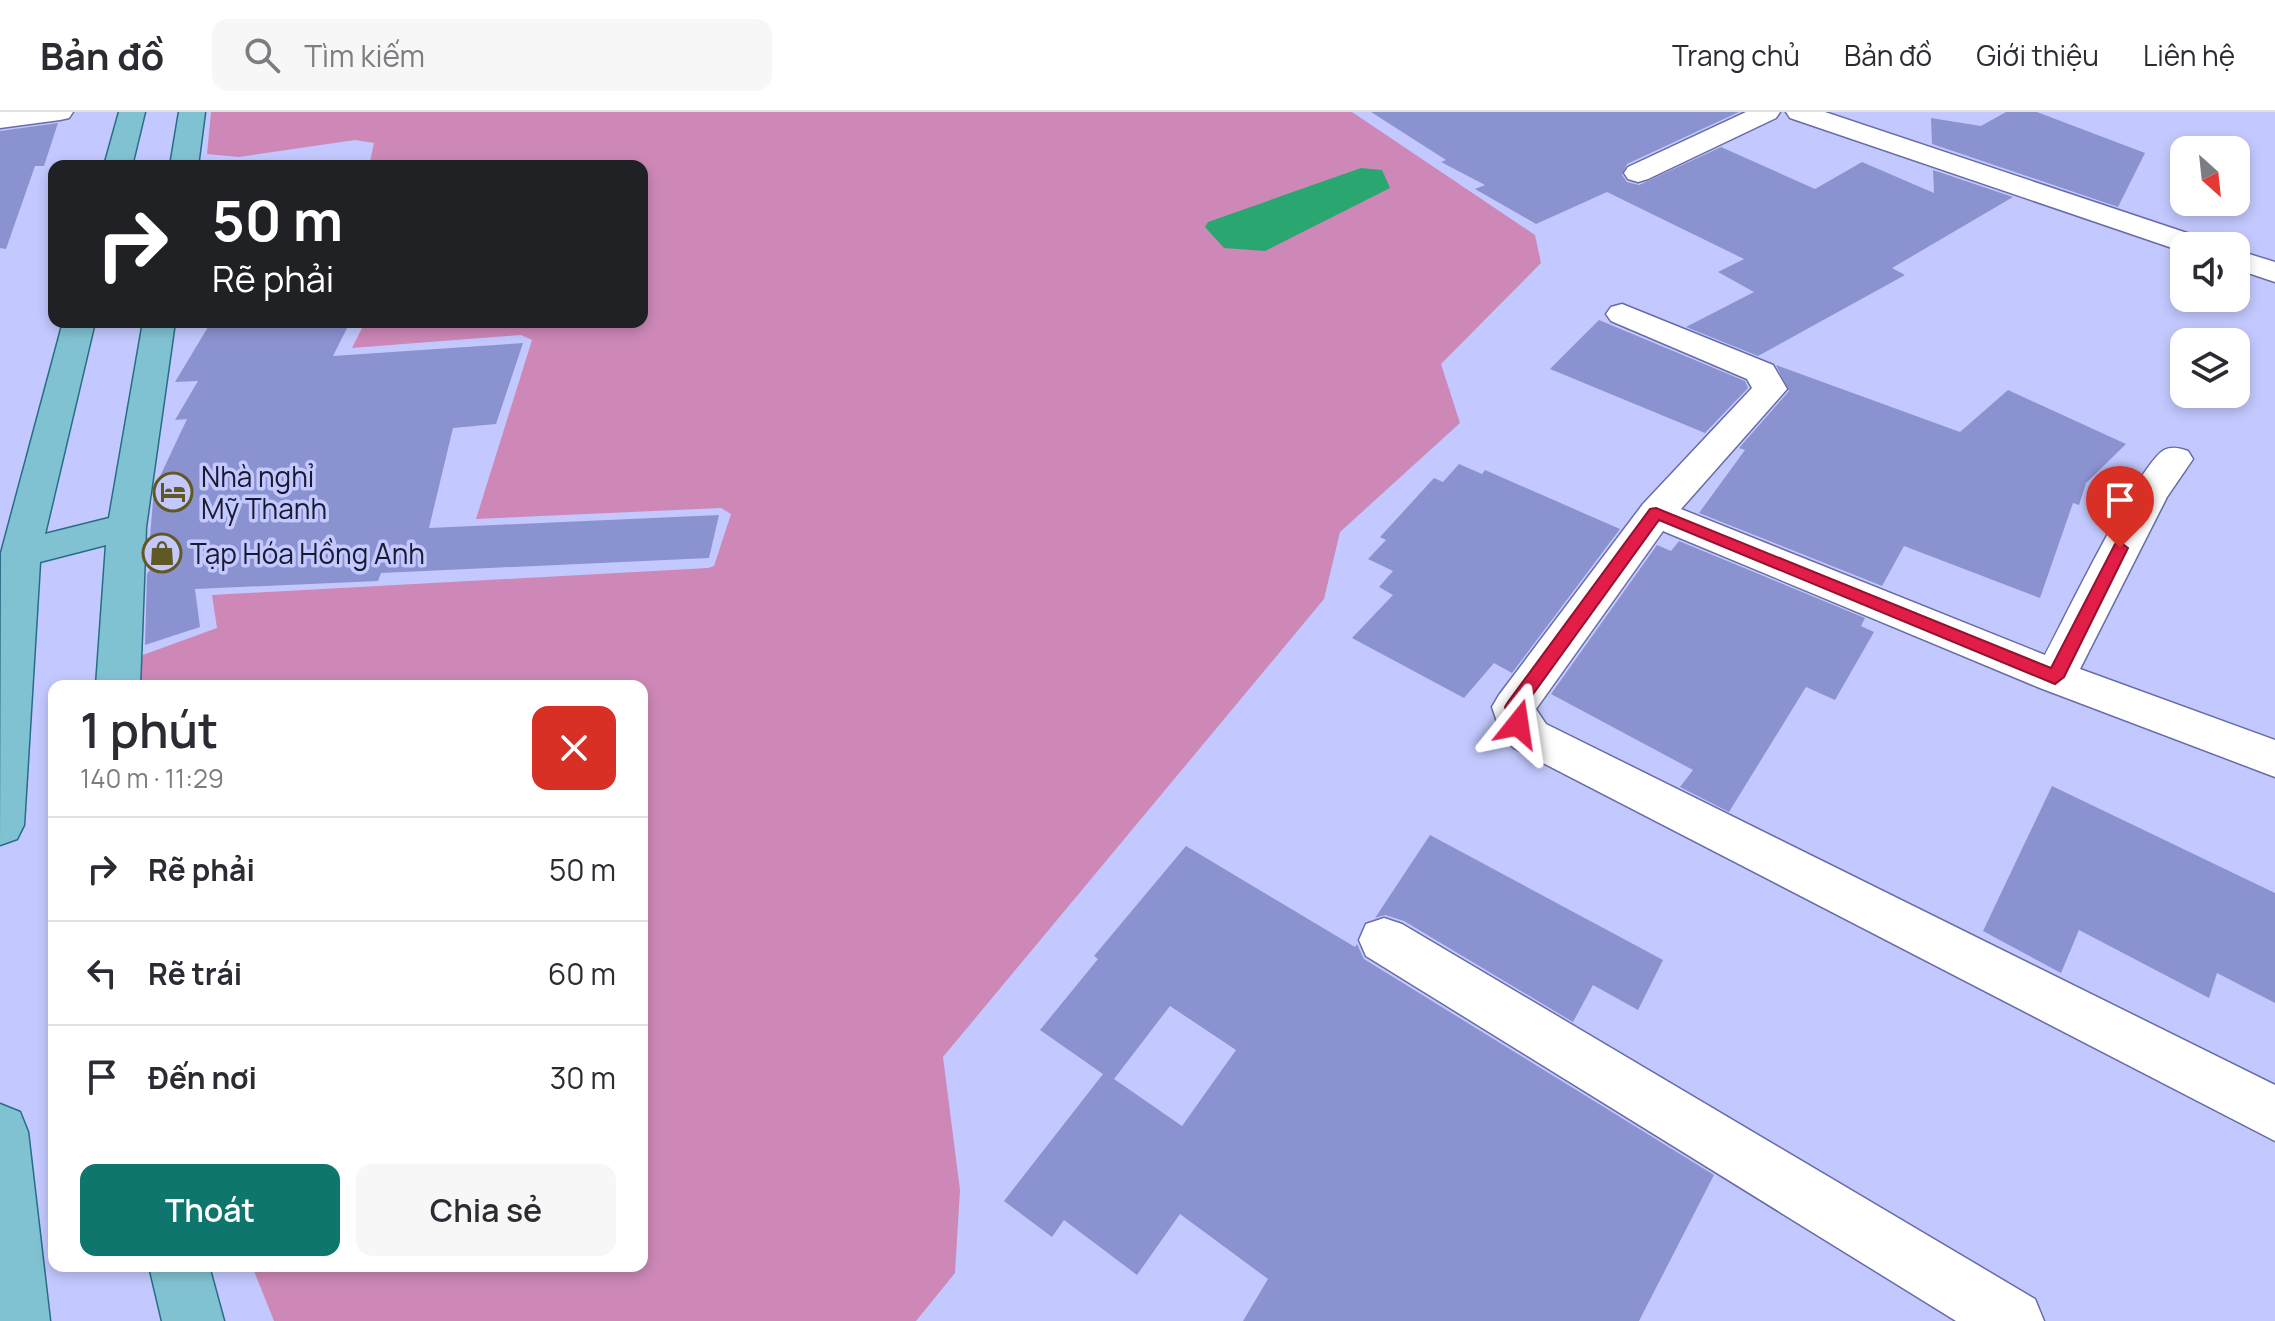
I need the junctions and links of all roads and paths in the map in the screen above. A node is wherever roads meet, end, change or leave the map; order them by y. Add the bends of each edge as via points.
1 (60, 112) edge
2 (132, 112) edge
3 (192, 112) edge
4 (1767, 112) edge
5 (1799, 112) edge
6 (0, 120) edge
7 (120, 160) edge
8 (185, 160) edge
9 (1638, 173) dead end
10 (2170, 237) edge
11 (2250, 264) edge
12 (2275, 273) edge
13 (1622, 314) dead end
14 (77, 328) edge
15 (158, 328) edge
16 (2175, 459) dead end
17 (1656, 513) junction
18 (127, 527) junction
19 (10, 557) edge
20 (2055, 677) junction
21 (118, 680) edge
22 (2275, 759) edge
23 (0, 825) edge
24 (1384, 940) dead end
25 (2275, 1114) edge
26 (0, 1132) edge
27 (181, 1272) edge
28 (19, 1321) edge
29 (193, 1321) edge
30 (2013, 1321) edge

1 - 6 street
2 - 7 main road
3 - 8 main road
4 - 9 street
5 - 10 street
11 - 12 street
13 - 17 street via 1761,372 1770,389
14 - 19 main road
15 - 18 main road
16 - 20 street via 2150,493
17 - 20 street
17 - 25 street via 1514,707 1518,724 1530,736
18 - 19 main road
18 - 21 main road
19 - 23 main road
20 - 22 street
24 - 30 street
26 - 28 main road
27 - 29 main road

